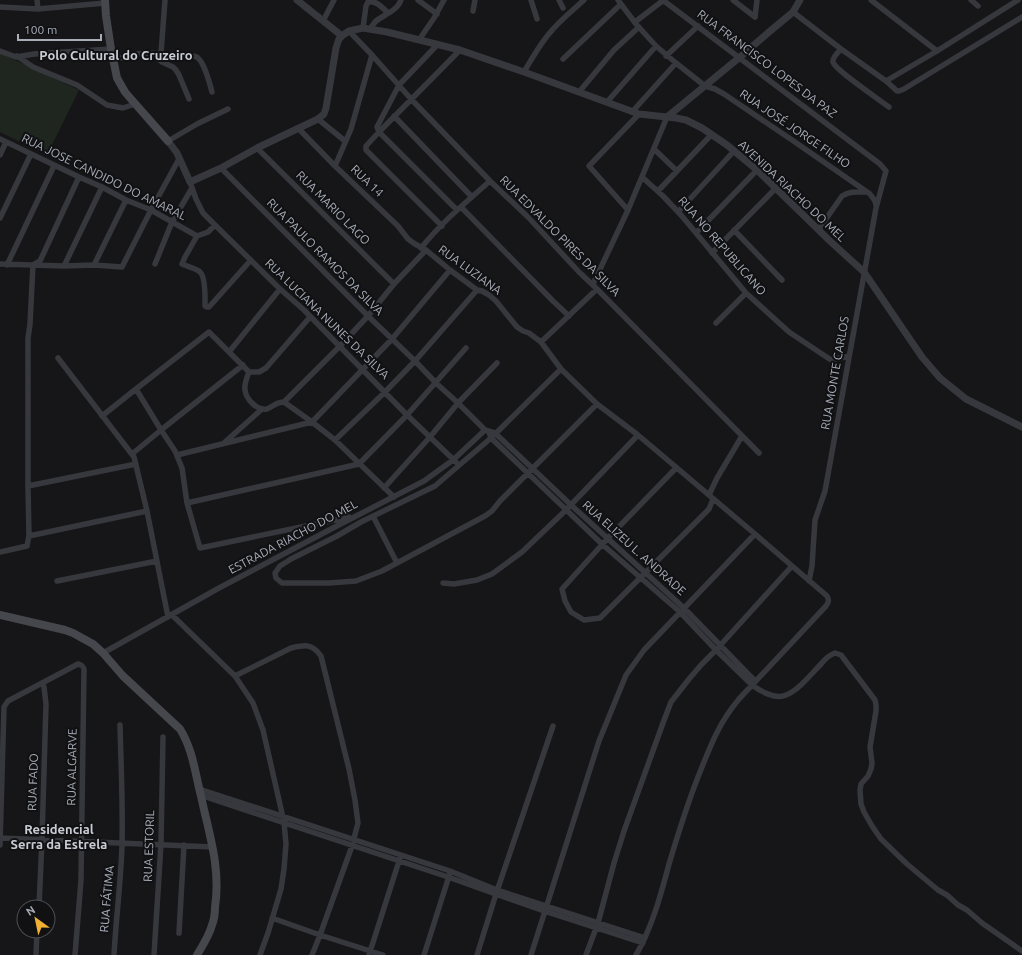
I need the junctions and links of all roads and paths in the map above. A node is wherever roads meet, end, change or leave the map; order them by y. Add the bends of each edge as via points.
1 (37, 0) edge
2 (165, 0) edge
3 (297, 0) edge
4 (334, 0) edge
5 (401, 0) edge
6 (418, 0) edge
7 (444, 0) edge
8 (475, 0) edge
9 (531, 0) edge
10 (559, 0) edge
11 (584, 0) edge
12 (733, 0) edge
13 (757, 0) edge
14 (800, 0) edge
15 (871, 0) edge
16 (971, 0) edge
17 (1018, 0) edge
18 (105, 1) edge
19 (619, 2) edge
20 (978, 6) dead end
21 (0, 7) edge
22 (563, 8) dead end
23 (38, 10) junction
24 (473, 11) dead end
25 (793, 12) junction
26 (388, 13) junction
27 (437, 14) junction
28 (1022, 17) edge
29 (537, 20) dead end
30 (323, 21) junction
31 (635, 22) junction
32 (698, 26) junction
33 (367, 28) junction
34 (639, 28) junction
35 (349, 31) junction
36 (342, 36) junction
37 (418, 40) junction
38 (438, 44) junction
39 (656, 46) junction
40 (111, 49) junction
41 (840, 49) junction
42 (460, 50) junction
43 (0, 51) edge
44 (937, 51) junction
45 (149, 53) junction
46 (161, 53) junction
47 (372, 55) junction
48 (18, 56) junction
49 (666, 56) junction
50 (740, 57) junction
51 (563, 59) dead end
52 (114, 60) junction
53 (676, 64) junction
54 (524, 72) junction
55 (886, 81) junction
56 (399, 85) junction
57 (705, 86) junction
58 (212, 92) dead end
59 (579, 92) junction
60 (189, 99) dead end
61 (411, 99) junction
62 (607, 102) junction
63 (135, 104) junction
64 (889, 107) dead end
65 (228, 109) dead end
66 (636, 113) junction
67 (394, 116) junction
68 (667, 117) junction
69 (318, 119) junction
70 (298, 128) junction
71 (379, 132) junction
72 (712, 134) junction
73 (0, 139) edge
74 (168, 141) junction
75 (345, 141) junction
76 (6, 142) junction
77 (257, 148) junction
78 (654, 149) junction
79 (734, 151) junction
80 (31, 154) junction
81 (0, 155) edge
82 (180, 159) junction
83 (54, 166) junction
84 (335, 166) junction
85 (221, 168) junction
86 (885, 169) joint
87 (757, 170) junction
88 (677, 171) junction
89 (79, 177) junction
90 (642, 177) junction
91 (490, 181) junction
92 (191, 185) junction
93 (102, 187) junction
94 (776, 188) junction
95 (658, 191) junction
96 (868, 193) junction
97 (880, 193) junction
98 (472, 197) junction
99 (126, 200) junction
100 (876, 206) junction
101 (459, 209) junction
102 (151, 210) junction
103 (628, 210) junction
104 (678, 212) junction
105 (0, 218) edge
106 (172, 222) junction
107 (215, 225) junction
108 (442, 226) junction
109 (819, 229) junction
110 (734, 230) junction
111 (696, 233) junction
112 (197, 236) junction
113 (423, 249) junction
114 (712, 253) junction
115 (251, 260) junction
116 (0, 264) edge
117 (7, 264) junction
118 (155, 264) dead end
119 (33, 265) junction
120 (94, 265) junction
121 (64, 266) junction
122 (450, 270) junction
123 (864, 272) junction
124 (782, 280) dead end
125 (394, 284) junction
126 (595, 286) junction
127 (280, 289) junction
128 (477, 290) junction
129 (746, 293) junction
130 (368, 316) junction
131 (568, 316) junction
132 (310, 317) junction
133 (716, 323) dead end
134 (392, 339) junction
135 (541, 342) junction
136 (340, 346) junction
137 (466, 348) dead end
138 (229, 352) junction
139 (849, 356) junction
140 (58, 358) dead end
141 (415, 361) junction
142 (497, 363) dead end
143 (243, 366) junction
144 (561, 369) junction
145 (363, 370) junction
146 (249, 372) junction
147 (436, 382) junction
148 (136, 390) junction
149 (385, 392) junction
150 (284, 402) junction
151 (458, 403) junction
152 (597, 404) junction
153 (262, 409) junction
154 (407, 415) junction
155 (102, 416) junction
156 (312, 422) junction
157 (1022, 428) edge
158 (161, 430) junction
159 (490, 433) junction
160 (638, 435) junction
161 (742, 436) junction
162 (430, 437) junction
163 (335, 440) junction
164 (224, 443) junction
165 (759, 453) dead end
166 (132, 454) junction
167 (176, 455) junction
168 (453, 460) junction
169 (136, 464) junction
170 (360, 464) junction
171 (459, 465) junction
172 (533, 468) junction
173 (676, 468) junction
174 (528, 473) junction
175 (28, 486) junction
176 (384, 488) junction
177 (394, 497) junction
178 (711, 497) junction
179 (187, 502) junction
180 (571, 505) junction
181 (566, 510) junction
182 (146, 511) junction
183 (357, 516) junction
184 (373, 516) junction
185 (755, 534) junction
186 (29, 536) junction
187 (608, 538) junction
188 (603, 545) junction
189 (0, 552) edge
190 (157, 561) junction
191 (397, 563) junction
192 (792, 566) junction
193 (645, 572) junction
194 (640, 578) junction
195 (57, 581) dead end
196 (809, 581) junction
197 (443, 583) dead end
198 (682, 610) junction
199 (0, 615) edge
200 (170, 616) junction
201 (718, 648) junction
202 (103, 653) junction
203 (235, 676) junction
204 (42, 683) junction
205 (754, 683) junction
206 (120, 724) dead end
207 (554, 726) dead end
208 (162, 737) dead end
209 (200, 792) junction
210 (283, 819) junction
211 (0, 838) edge
212 (42, 839) junction
213 (82, 841) junction
214 (122, 842) junction
215 (353, 843) junction
216 (161, 844) junction
217 (0, 845) edge
218 (184, 845) junction
219 (213, 847) junction
220 (400, 858) junction
221 (449, 874) junction
222 (496, 892) junction
223 (39, 899) edge
224 (545, 908) junction
225 (272, 918) junction
226 (597, 925) junction
227 (179, 933) dead end
228 (320, 935) junction
229 (37, 939) edge
230 (644, 941) junction
231 (1022, 952) edge
232 (370, 953) edge
233 (36, 955) edge
234 (74, 955) edge
235 (114, 955) edge
236 (154, 955) edge
237 (196, 955) edge
238 (260, 955) edge
239 (312, 955) edge
240 (383, 955) edge
241 (424, 955) edge
242 (477, 955) edge
243 (531, 955) edge
244 (586, 955) edge
245 (636, 955) edge

1 - 23 street
2 - 46 street
3 - 30 street
4 - 30 street
5 - 26 street via 398,6
6 - 27 street
7 - 27 street
8 - 24 street
9 - 29 street
10 - 22 street
11 - 54 street via 548,34
12 - 13 street via 755,17
14 - 25 street
15 - 44 street
16 - 20 street
17 - 44 street
18 - 23 street
18 - 40 main road
19 - 31 street, RUA JOSÉ JORGE FILHO
19 - 51 street
21 - 23 street
25 - 41 street
25 - 50 street
26 - 33 street
26 - 33 street via 370,1 367,4
27 - 37 street
28 - 55 street via 904,89 897,91
30 - 36 street
31 - 32 street, RUA FRANCISCO LOPES DA PAZ via 663,1
31 - 34 street, RUA JOSÉ JORGE FILHO
32 - 49 street
32 - 50 street, RUA FRANCISCO LOPES DA PAZ
33 - 35 street, AVENIDA RIACHO DO MEL
33 - 37 street, AVENIDA RIACHO DO MEL
34 - 39 street, RUA JOSÉ JORGE FILHO
34 - 59 street via 614,50
35 - 36 street
35 - 47 street, RUA EDVALDO PIRES DA SILVA
36 - 69 street via 336,48 326,108
37 - 38 street, AVENIDA RIACHO DO MEL
38 - 42 street, AVENIDA RIACHO DO MEL
38 - 56 street
39 - 49 street, RUA JOSÉ JORGE FILHO
39 - 62 street
40 - 48 street
40 - 52 main road
41 - 55 street
41 - 64 street via 833,59 834,66
42 - 54 street, AVENIDA RIACHO DO MEL
42 - 61 street
43 - 48 street
44 - 55 street
45 - 46 street
45 - 52 street
45 - 60 street via 176,70
46 - 58 street via 199,58
47 - 56 street, RUA EDVALDO PIRES DA SILVA
47 - 75 street via 351,129
48 - 63 street via 33,67 77,85 107,105 122,108
49 - 53 street, RUA JOSÉ JORGE FILHO
50 - 57 street
50 - 86 street, RUA FRANCISCO LOPES DA PAZ
52 - 63 main road via 117,78
53 - 57 street, RUA JOSÉ JORGE FILHO
53 - 66 street
54 - 59 street, AVENIDA RIACHO DO MEL
56 - 61 street, RUA EDVALDO PIRES DA SILVA
56 - 71 street via 377,126
57 - 68 street
57 - 96 street, RUA JOSÉ JORGE FILHO via 724,94
59 - 62 street, AVENIDA RIACHO DO MEL
61 - 67 street
61 - 91 street, RUA EDVALDO PIRES DA SILVA
62 - 66 street, AVENIDA RIACHO DO MEL
63 - 74 main road
65 - 74 street
66 - 68 street, AVENIDA RIACHO DO MEL
66 - 103 street via 589,166
67 - 71 street
67 - 98 street
68 - 72 street, AVENIDA RIACHO DO MEL via 686,120
68 - 78 street
69 - 70 street
69 - 75 street
70 - 77 street
70 - 84 street, RUA 14
71 - 101 street
71 - 108 street via 366,146 368,152
72 - 79 street, AVENIDA RIACHO DO MEL
72 - 88 street
73 - 76 street, RUA JOSE CANDIDO DO AMARAL
74 - 82 street
75 - 84 street
76 - 80 street, RUA JOSE CANDIDO DO AMARAL
76 - 81 street
77 - 85 street
77 - 125 street, RUA MARIO LAGO
78 - 88 street
78 - 90 street
79 - 87 street, AVENIDA RIACHO DO MEL
79 - 104 street
80 - 83 street, RUA JOSE CANDIDO DO AMARAL
80 - 105 street
82 - 92 street
82 - 102 street
83 - 89 street, RUA JOSE CANDIDO DO AMARAL
83 - 117 street
84 - 113 street, RUA 14 via 398,226 408,239
85 - 92 street
85 - 130 street, RUA PAULO RAMOS DA SILVA
86 - 97 street, RUA MONTE CARLOS
87 - 94 street, AVENIDA RIACHO DO MEL
87 - 111 street
88 - 95 street
89 - 93 street, RUA JOSE CANDIDO DO AMARAL
89 - 119 street via 40,261
90 - 95 street, RUA NO REPUBLICANO
90 - 103 street
91 - 98 street
91 - 126 street, RUA EDVALDO PIRES DA SILVA
92 - 106 street
92 - 107 street, RUA LUCIANA NUNES DA SILVA via 203,213
93 - 99 street, RUA JOSE CANDIDO DO AMARAL
93 - 121 street
94 - 109 street, AVENIDA RIACHO DO MEL
94 - 110 street
95 - 104 street, RUA NO REPUBLICANO
96 - 97 street
96 - 100 street, RUA JOSÉ JORGE FILHO
96 - 109 street via 846,193
97 - 100 street, RUA MONTE CARLOS
98 - 101 street
99 - 102 street, RUA JOSE CANDIDO DO AMARAL
99 - 120 street
100 - 123 street, RUA MONTE CARLOS
101 - 108 street
101 - 131 street
102 - 106 street, RUA JOSE CANDIDO DO AMARAL
102 - 120 street via 122,267
103 - 126 street
104 - 111 street, RUA NO REPUBLICANO
106 - 112 street, RUA JOSE CANDIDO DO AMARAL
106 - 118 street
107 - 112 street via 208,232
107 - 115 street, RUA LUCIANA NUNES DA SILVA
108 - 113 street
109 - 123 street, AVENIDA RIACHO DO MEL
110 - 114 street
110 - 124 street
111 - 114 street, RUA NO REPUBLICANO
112 - 115 street via 182,264 203,276 207,307
113 - 122 street, RUA LUZIANA
113 - 125 street
114 - 129 street, RUA NO REPUBLICANO
115 - 127 street, RUA LUCIANA NUNES DA SILVA
116 - 117 street
117 - 119 street
119 - 121 street
119 - 175 street via 28,338
120 - 121 street
122 - 128 street, RUA LUZIANA
122 - 134 street
123 - 139 street, RUA MONTE CARLOS
123 - 157 street, AVENIDA RIACHO DO MEL via 922,357 940,378 966,399
125 - 130 street
126 - 131 street
126 - 161 street, RUA EDVALDO PIRES DA SILVA
127 - 132 street, RUA LUCIANA NUNES DA SILVA
127 - 138 street
128 - 135 street, RUA LUZIANA via 489,295 517,327
128 - 141 street
129 - 133 street
129 - 139 street, RUA NO REPUBLICANO via 789,332 831,360
130 - 134 street, RUA PAULO RAMOS DA SILVA
130 - 136 street
131 - 135 street
132 - 136 street, RUA LUCIANA NUNES DA SILVA
132 - 146 street via 266,368 259,372
134 - 141 street, RUA PAULO RAMOS DA SILVA
134 - 145 street
135 - 144 street
136 - 145 street, RUA LUCIANA NUNES DA SILVA
136 - 150 street
137 - 147 street
138 - 143 street
138 - 148 street via 208,332
139 - 196 street, RUA MONTE CARLOS via 825,491 815,520
140 - 155 street
141 - 147 street, RUA PAULO RAMOS DA SILVA
141 - 149 street
142 - 151 street
143 - 146 street
143 - 158 street
144 - 152 street
144 - 159 street, ESTRADA RIACHO DO MEL
145 - 149 street, RUA LUCIANA NUNES DA SILVA
145 - 156 street
146 - 153 street via 245,391 253,404
147 - 151 street, RUA PAULO RAMOS DA SILVA
147 - 154 street
148 - 155 street
148 - 158 street
149 - 154 street, RUA LUCIANA NUNES DA SILVA
149 - 163 street
150 - 153 street
150 - 156 street
151 - 159 street, RUA PAULO RAMOS DA SILVA
151 - 162 street
152 - 160 street
152 - 172 street
153 - 164 street
154 - 162 street, RUA LUCIANA NUNES DA SILVA
154 - 170 street
155 - 166 street
156 - 163 street
156 - 164 street
158 - 166 street
158 - 167 street
159 - 168 street, ESTRADA RIACHO DO MEL
159 - 171 street, ESTRADA RIACHO DO MEL
159 - 172 street, RUA ELIZEU L. ANDRADE
159 - 174 street, RUA ELIZEU L. ANDRADE
160 - 173 street
160 - 180 street
161 - 165 street, RUA EDVALDO PIRES DA SILVA
161 - 178 street via 717,478
162 - 168 street, RUA LUCIANA NUNES DA SILVA
162 - 176 street
163 - 170 street
164 - 167 street
166 - 169 street
167 - 179 street via 182,468
168 - 171 street, RUA LUCIANA NUNES DA SILVA
168 - 177 street, ESTRADA RIACHO DO MEL via 424,481
169 - 175 street
169 - 182 street
170 - 176 street
170 - 179 street
171 - 184 street, ESTRADA RIACHO DO MEL via 435,486
172 - 174 street
172 - 180 street, RUA ELIZEU L. ANDRADE
173 - 178 street
173 - 187 street
174 - 181 street, RUA ELIZEU L. ANDRADE
174 - 191 street via 485,516
175 - 186 street
176 - 177 street
177 - 183 street, ESTRADA RIACHO DO MEL
178 - 185 street
178 - 193 street via 709,509
179 - 183 street via 200,548
180 - 181 street
180 - 187 street, RUA ELIZEU L. ANDRADE
181 - 188 street, RUA ELIZEU L. ANDRADE
181 - 197 street via 522,552 492,574 477,580
182 - 186 street
182 - 190 street
183 - 200 street, ESTRADA RIACHO DO MEL
184 - 191 street
184 - 191 street, ESTRADA RIACHO DO MEL via 280,566 275,573 276,578 282,583 297,584 356,581
185 - 192 street
185 - 198 street
186 - 189 street via 27,546
187 - 188 street
187 - 193 street, RUA ELIZEU L. ANDRADE
188 - 194 street, RUA ELIZEU L. ANDRADE
188 - 194 street via 562,589 565,601 572,612 584,620 600,618
190 - 195 street
190 - 200 street
192 - 196 street
192 - 201 street
193 - 194 street
193 - 198 street, RUA ELIZEU L. ANDRADE
194 - 198 street, RUA ELIZEU L. ANDRADE
196 - 205 street via 827,596 829,602
198 - 201 street, RUA ELIZEU L. ANDRADE
198 - 224 street via 644,650 626,676 600,741
199 - 202 main road via 73,633
200 - 202 street, ESTRADA RIACHO DO MEL
200 - 203 street
201 - 205 street, RUA ELIZEU L. ANDRADE
201 - 226 street via 689,678 668,709 624,831
202 - 209 main road via 123,676 180,729 191,753
203 - 210 street via 253,703 263,730
203 - 215 street via 291,648 308,645 321,656 352,782 358,822
204 - 211 street via 8,701 4,707
204 - 212 street, RUA FADO via 46,704
204 - 213 street, RUA ALGARVE via 78,664 84,667
205 - 230 street via 730,709 713,740 686,809
205 - 231 street, RUA ELIZEU L. ANDRADE via 758,689 785,696 808,678 829,656 835,653 841,655 875,700 876,705 870,747 871,769 860,790 861,804 872,826 881,839 907,864 958,906 967,910
206 - 214 street, RUA FÁTIMA
207 - 222 street
208 - 216 street, RUA ESTORIL
209 - 210 street
209 - 219 main road
210 - 215 street
210 - 225 street via 286,844 284,869
211 - 212 street
211 - 217 street
212 - 213 street
212 - 223 street, RUA FADO
213 - 214 street
213 - 234 street, RUA ALGARVE
214 - 216 street
214 - 235 street, RUA FÁTIMA
215 - 220 street
215 - 228 street
216 - 218 street
216 - 236 street, RUA ESTORIL
218 - 219 street
218 - 227 street
219 - 237 main road via 217,887 213,924
220 - 221 street
220 - 232 street
221 - 222 street
221 - 241 street
222 - 224 street
222 - 242 street
224 - 226 street
224 - 243 street
225 - 228 street
225 - 238 street
226 - 230 street
226 - 244 street
228 - 232 street
228 - 239 street
229 - 233 street
230 - 245 street
232 - 240 street

